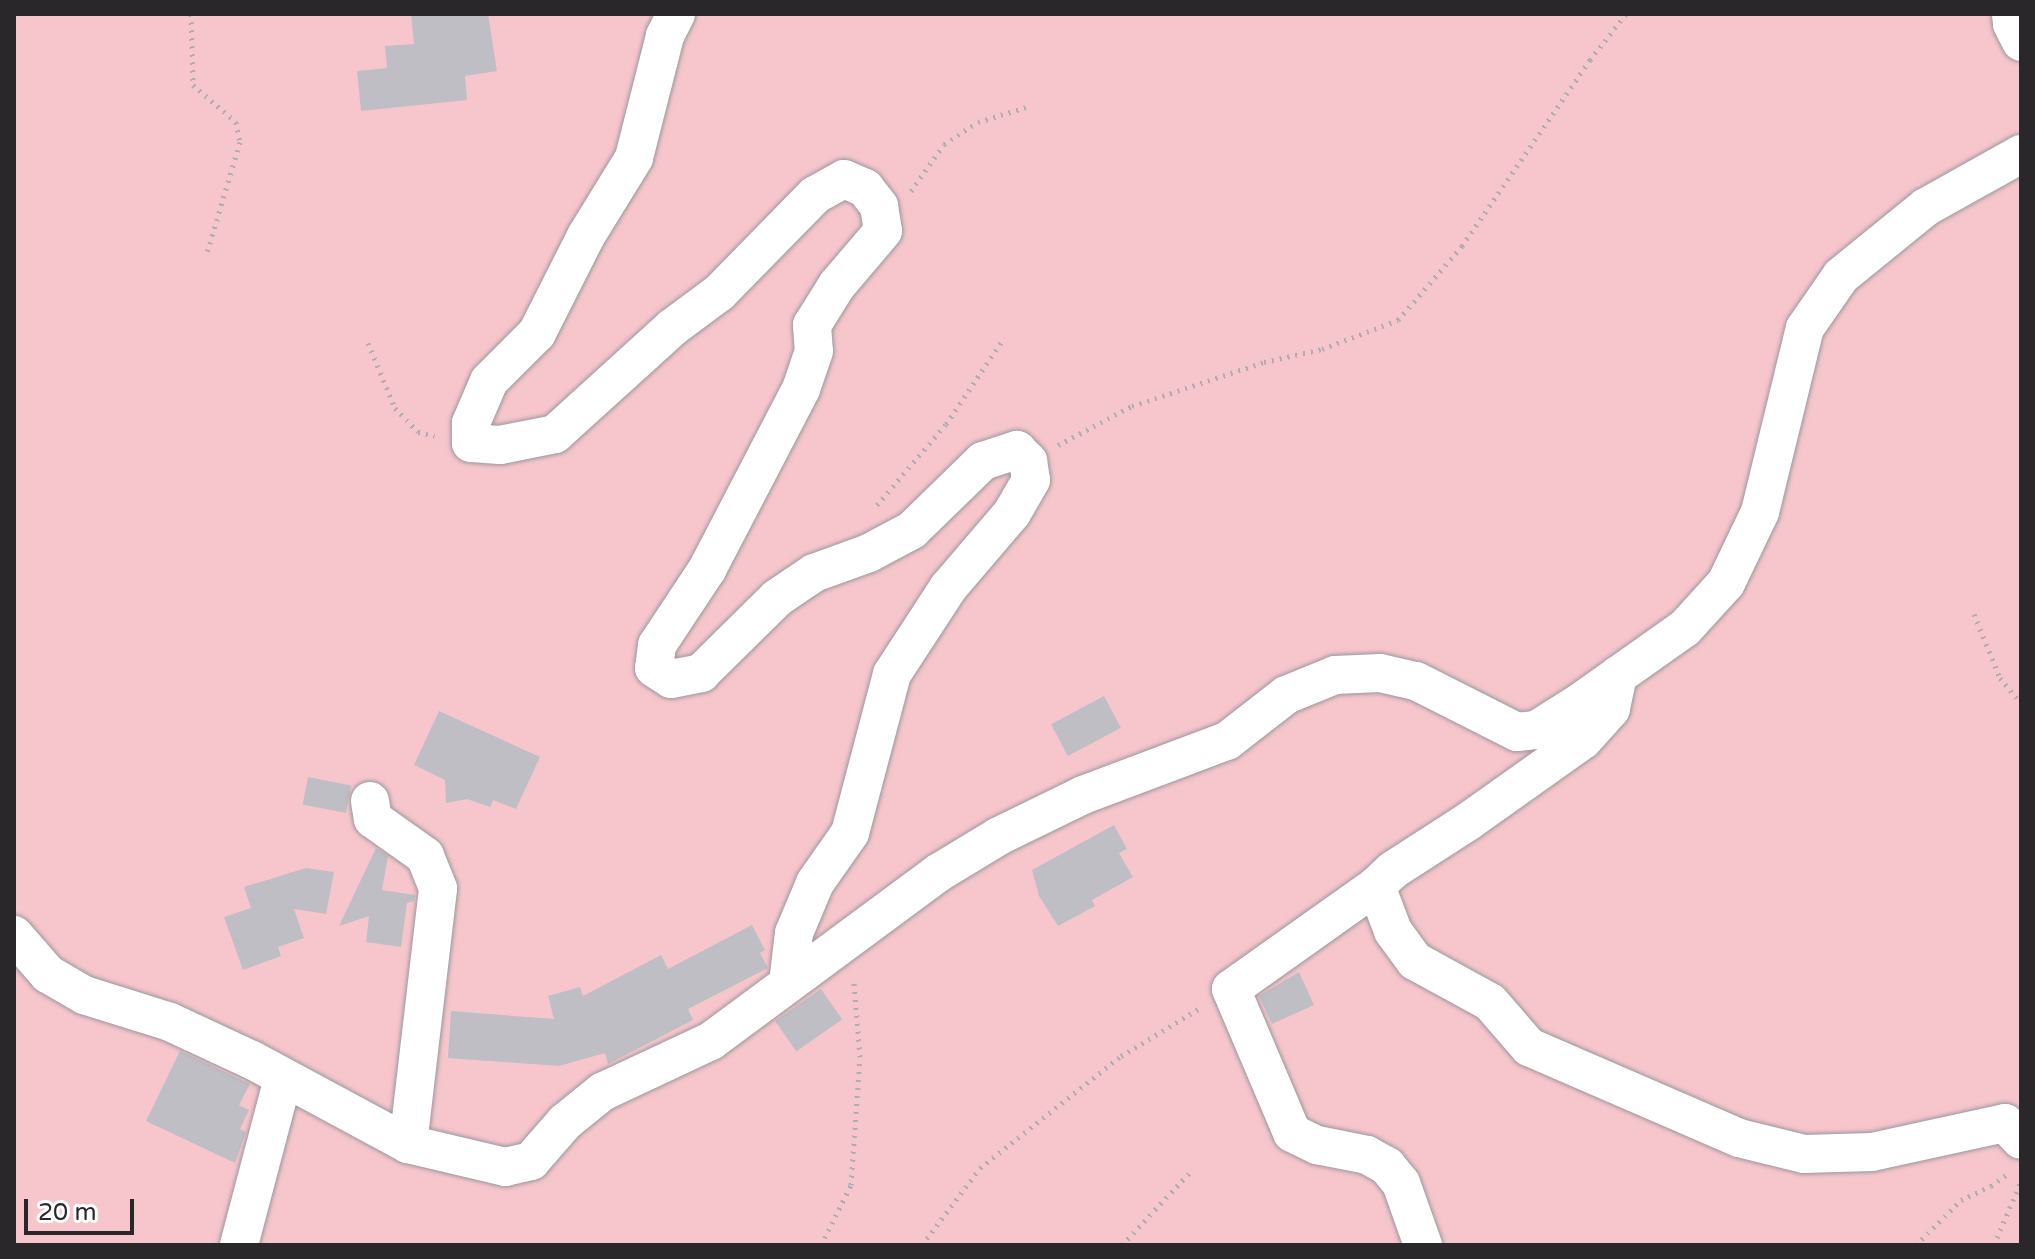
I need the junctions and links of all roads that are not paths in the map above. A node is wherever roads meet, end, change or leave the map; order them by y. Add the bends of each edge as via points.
1 (676, 14) edge
2 (2011, 14) edge
3 (2021, 42) edge
4 (2021, 154) edge
5 (1618, 675) junction
6 (370, 801) dead end
7 (1376, 886) junction
8 (14, 935) edge
9 (788, 983) junction
10 (283, 1078) junction
11 (408, 1144) junction
12 (2016, 1156) edge
13 (239, 1245) edge
14 (1423, 1245) edge

1 - 9 street via 665,36 634,158 586,236 537,333 489,381 471,423 471,443 500,445 555,434 673,327 719,293 815,195 844,179 865,188 879,206 883,231 837,285 812,325 814,351 801,389 708,568 657,645 654,668 671,679 701,673 777,598 814,573 912,530 983,461 1017,450 1028,461 1031,480 1012,513 948,588 892,674 850,833 815,883 799,920
2 - 3 street
4 - 5 street via 1926,207 1841,276 1805,328 1760,512 1726,583 1685,628
5 - 7 street via 1611,709 1583,740
5 - 9 street via 1536,730 1517,732 1416,681 1380,673 1335,675 1286,695 1227,741 1083,795 999,836 938,873
6 - 11 street via 373,819 425,856 438,889
7 - 12 street via 1393,931 1415,961 1490,1002 1529,1047 1739,1138 1804,1154 1872,1152 2005,1123
7 - 14 street via 1231,989 1292,1133 1387,1166 1401,1183
8 - 10 street via 48,974 84,995 170,1022
9 - 11 street via 711,1041 602,1092 565,1122 531,1161 505,1167
10 - 11 street
10 - 13 street

